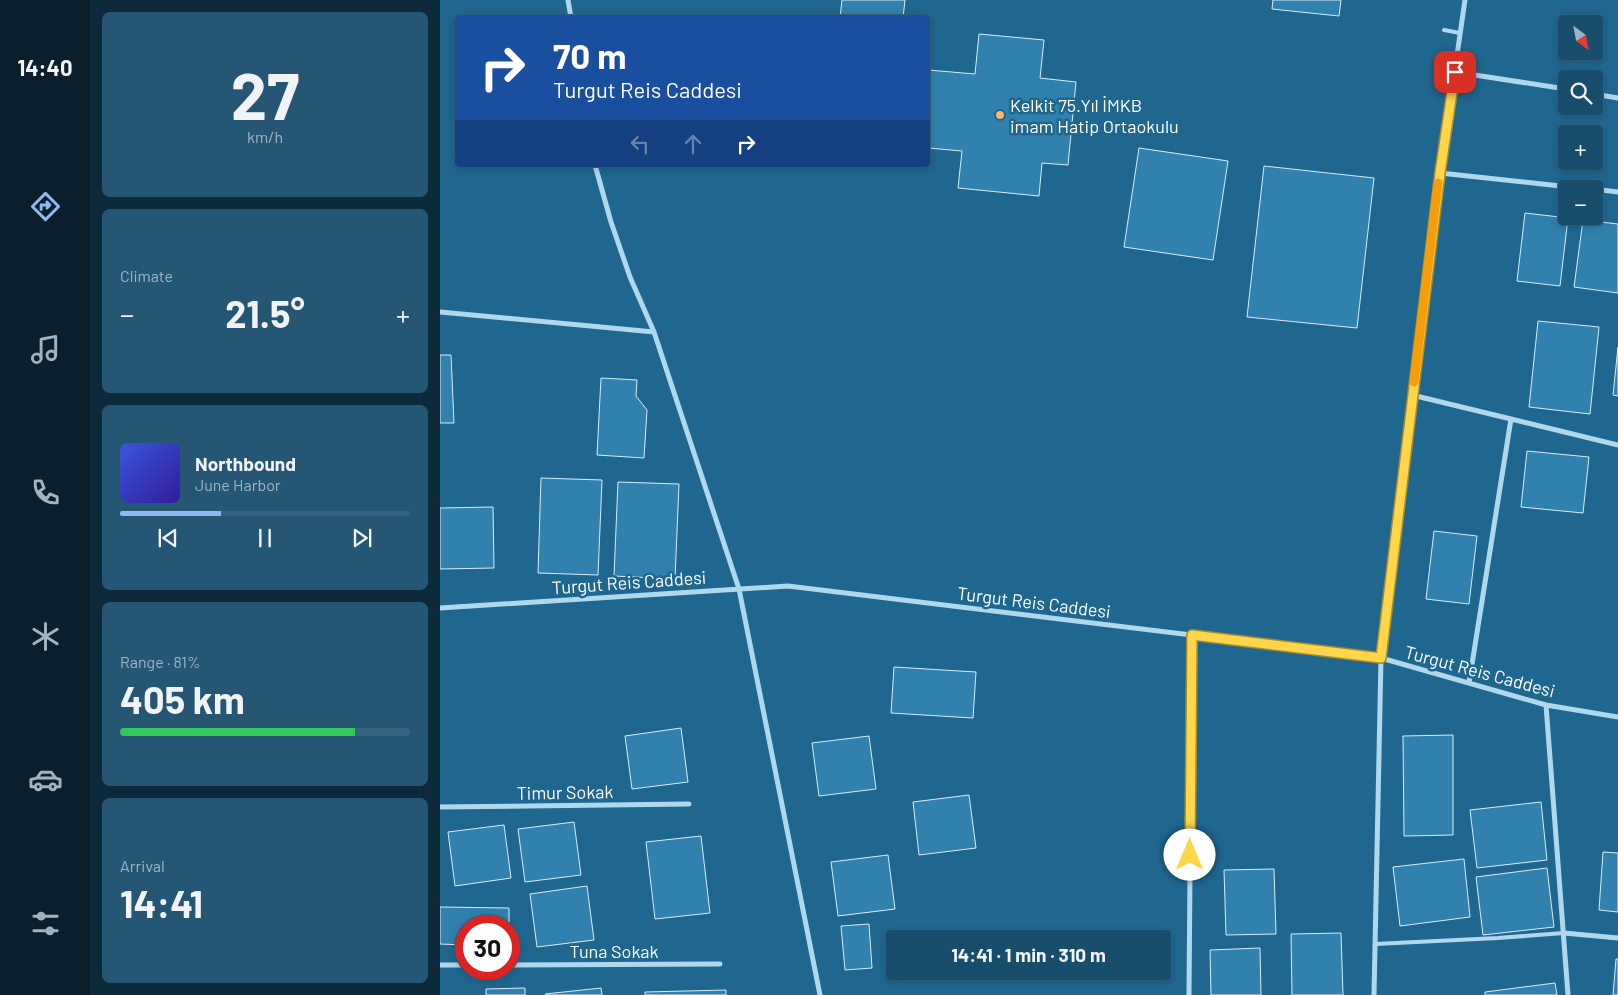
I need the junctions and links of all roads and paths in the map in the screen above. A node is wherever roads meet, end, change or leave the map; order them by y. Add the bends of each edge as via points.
1 (568, 0) edge
2 (1465, 0) edge
3 (570, 15) edge
4 (1444, 30) dead end
5 (1460, 32) junction
6 (1455, 72) junction
7 (1558, 88) edge
8 (1603, 96) edge
9 (1618, 98) edge
10 (597, 167) edge
11 (1440, 173) junction
12 (1558, 186) edge
13 (1603, 190) edge
14 (1618, 192) edge
15 (440, 312) edge
16 (654, 332) junction
17 (1412, 395) junction
18 (1511, 419) junction
19 (1618, 445) edge
20 (739, 589) junction
21 (440, 608) edge
22 (1192, 635) junction
23 (1381, 658) junction
24 (1469, 683) junction
25 (1546, 705) junction
26 (1618, 717) edge
27 (689, 804) dead end
28 (440, 807) edge
29 (1564, 933) junction
30 (1618, 938) edge
31 (1375, 944) junction
32 (720, 964) dead end
33 (440, 965) edge
34 (455, 965) edge
35 (520, 965) edge
36 (820, 995) edge
37 (1189, 995) edge
38 (1374, 995) edge
39 (1568, 995) edge

1 - 3 street
2 - 5 street
4 - 5 lane
5 - 6 street
6 - 7 street
6 - 11 street
8 - 9 street
10 - 16 street via 630,277
11 - 12 street
11 - 17 street
13 - 14 street
15 - 16 street
16 - 20 street
17 - 18 street
17 - 23 street
18 - 19 street
18 - 24 street
20 - 21 street, Turgut Reis Caddesi
20 - 22 street, Turgut Reis Caddesi via 788,586
20 - 36 street
22 - 23 street, Turgut Reis Caddesi
22 - 37 street
23 - 24 street, Turgut Reis Caddesi
23 - 31 street
24 - 25 street, Turgut Reis Caddesi
25 - 26 street, Turgut Reis Caddesi
25 - 29 street
27 - 28 street, Timur Sokak
29 - 30 street
29 - 31 lane
29 - 39 street
31 - 38 street
32 - 35 street, Tuna Sokak
33 - 34 street

